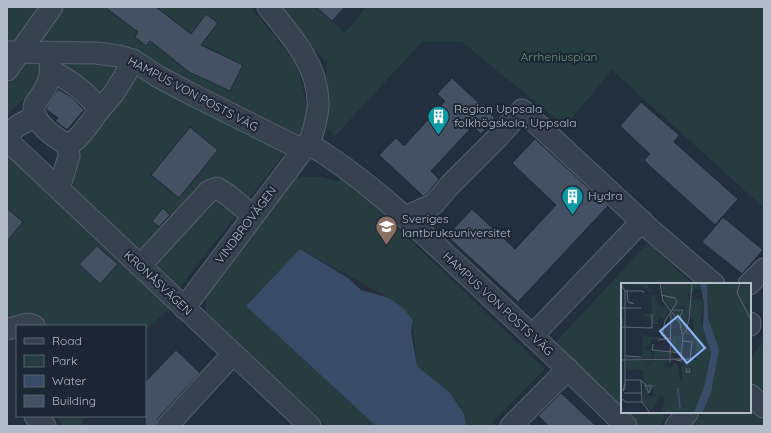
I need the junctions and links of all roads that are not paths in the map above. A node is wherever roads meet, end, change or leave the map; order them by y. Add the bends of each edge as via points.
1 (268, 7) edge
2 (47, 11) edge
3 (14, 52) edge
4 (49, 60) junction
5 (133, 60) junction
6 (7, 70) edge
7 (96, 114) junction
8 (36, 116) junction
9 (7, 134) edge
10 (7, 140) edge
11 (68, 145) junction
12 (306, 147) junction
13 (59, 189) junction
14 (253, 216) junction
15 (405, 216) junction
16 (642, 221) junction
17 (140, 266) junction
18 (764, 269) edge
19 (713, 283) edge
20 (750, 283) edge
21 (184, 308) junction
22 (7, 324) edge
23 (16, 331) edge
24 (532, 336) junction
25 (234, 354) junction
26 (568, 369) junction
27 (751, 396) edge
28 (764, 407) edge
29 (687, 413) edge
30 (35, 417) edge
31 (304, 424) edge
32 (45, 426) edge
33 (167, 426) edge
34 (511, 426) edge
35 (626, 426) edge
36 (676, 426) edge

1 - 12 street via 308,60 315,82 319,102 315,124
2 - 3 street
3 - 4 street, HAMPUS VON POSTS VÄG
3 - 6 street
4 - 5 street, HAMPUS VON POSTS VÄG via 96,53
4 - 7 street via 53,72 77,86 97,108
4 - 8 street via 49,81 35,105
5 - 7 street via 114,93
5 - 12 street, HAMPUS VON POSTS VÄG via 189,93
7 - 11 street via 78,138
8 - 9 street
8 - 11 street via 41,125
10 - 13 street, KRONÅSVÄGEN
11 - 13 street via 69,156
12 - 14 street, VINDBROVÄGEN
12 - 15 street, HAMPUS VON POSTS VÄG via 334,159
13 - 17 street, KRONÅSVÄGEN
14 - 17 street via 217,188 209,191
14 - 21 street, VINDBROVÄGEN
15 - 16 street via 434,204 522,110
15 - 24 street, HAMPUS VON POSTS VÄG
16 - 19 street
16 - 24 street
17 - 21 street, KRONÅSVÄGEN
18 - 20 street
21 - 25 street, KRONÅSVÄGEN
22 - 23 street
24 - 26 street, HAMPUS VON POSTS VÄG
25 - 31 street, KRONÅSVÄGEN
25 - 33 street
26 - 34 street
26 - 35 street, HAMPUS VON POSTS VÄG
27 - 28 street
29 - 36 street
30 - 32 street

